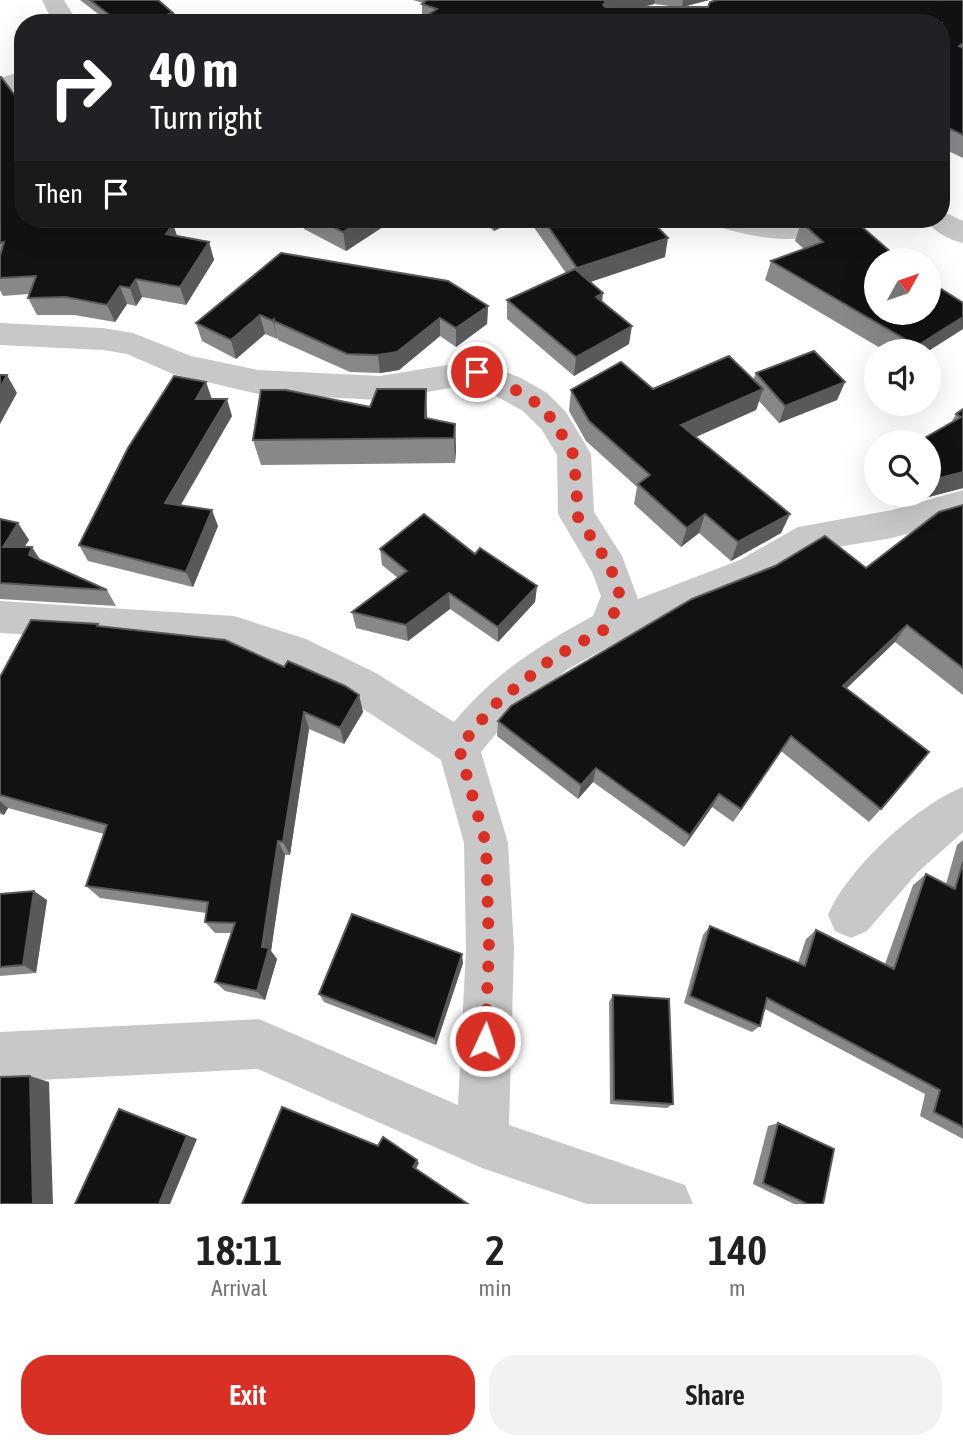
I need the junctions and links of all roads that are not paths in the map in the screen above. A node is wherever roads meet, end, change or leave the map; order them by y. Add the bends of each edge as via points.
1 (760, 228) edge
2 (806, 229) edge
3 (0, 334) edge
4 (963, 504) edge
5 (0, 617) edge
6 (609, 627) junction
7 (459, 748) junction
8 (963, 808) edge
9 (851, 915) dead end
10 (0, 1057) edge
11 (482, 1142) junction
12 (666, 1204) edge

1 - 2 street
3 - 6 street via 103,338 132,344 184,366 258,382 380,388 477,372 509,386 554,421 573,454 576,514 610,566 620,596
4 - 6 street via 892,524 811,537 753,571
5 - 7 street via 234,633 292,651 362,686
6 - 7 street via 554,657 493,706
7 - 11 street via 486,844 489,949
8 - 9 street via 945,817 895,864
10 - 11 street via 259,1044
11 - 12 street

